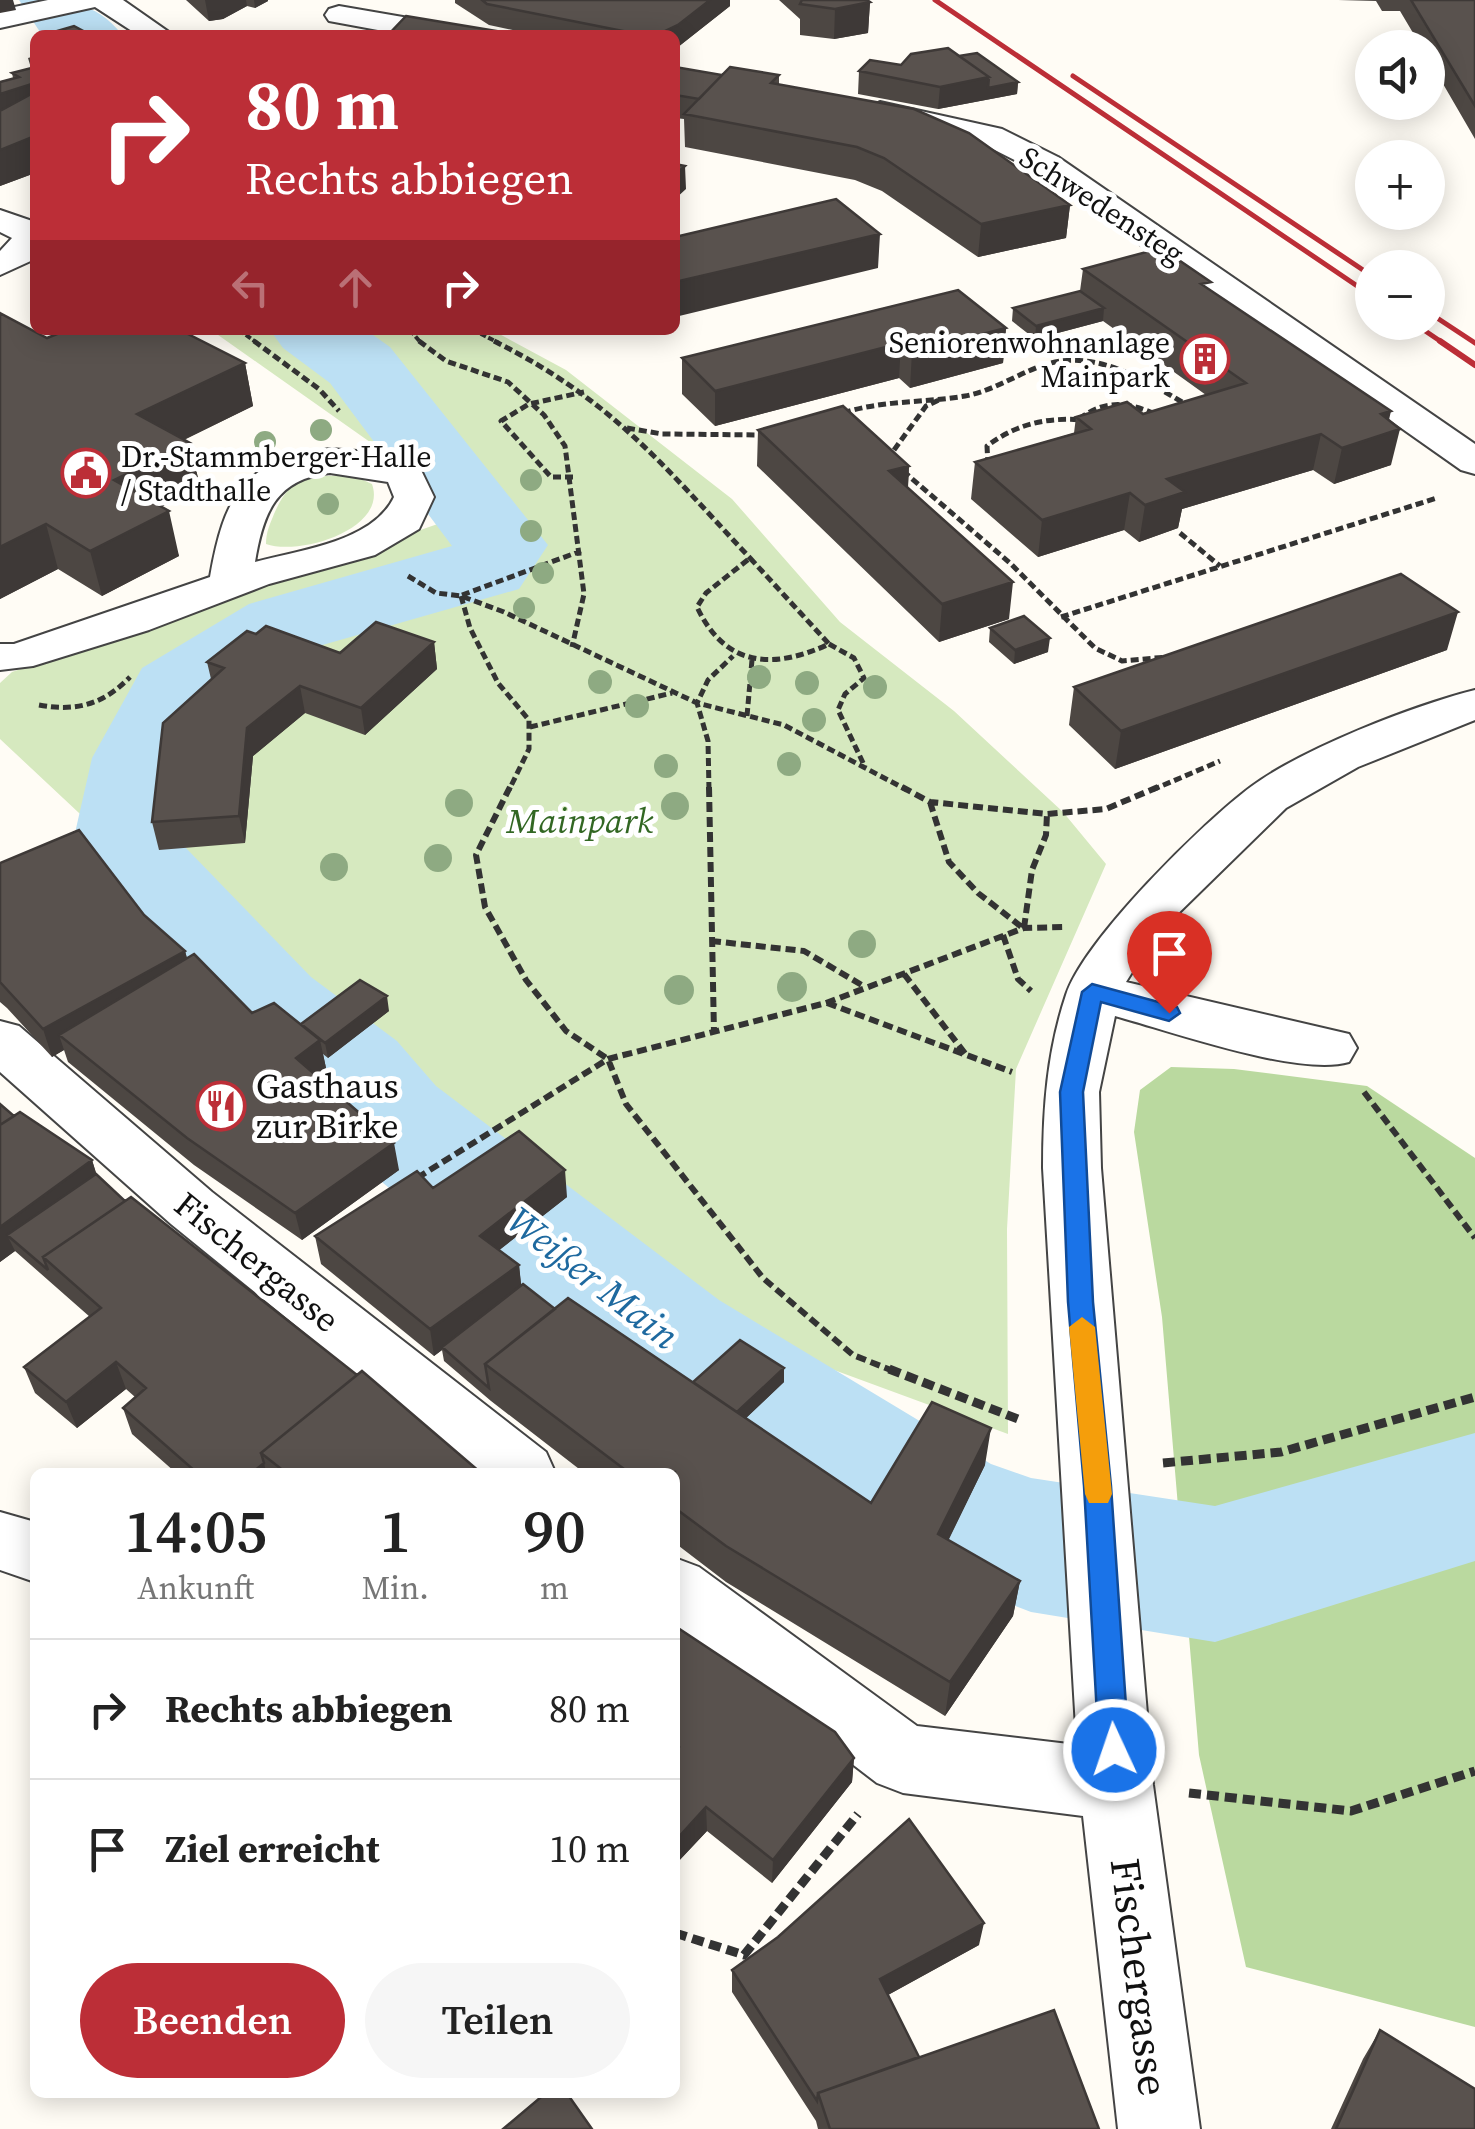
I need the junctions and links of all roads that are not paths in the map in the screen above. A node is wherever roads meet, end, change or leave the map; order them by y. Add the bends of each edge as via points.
1 (88, 0) edge
2 (104, 0) edge
3 (351, 7) edge
4 (17, 28) edge
5 (126, 30) edge
6 (317, 30) edge
7 (436, 30) edge
8 (843, 104) edge
9 (30, 199) edge
10 (1, 220) edge
11 (0, 264) edge
12 (1475, 462) edge
13 (230, 584) junction
14 (0, 658) edge
15 (1475, 704) edge
16 (1092, 992) junction
17 (0, 1040) edge
18 (1330, 1048) road end
19 (519, 1468) edge
20 (0, 1541) edge
21 (30, 1550) edge
22 (680, 1592) edge
23 (1116, 1784) junction
24 (1158, 2129) edge

1 - 4 street
2 - 5 street
3 - 6 street
3 - 7 street
8 - 12 street, Schwedensteg via 991,136 1047,164
9 - 10 street
10 - 11 street via 30,238 21,254
13 - 13 street via 360,546 404,520 414,497 406,475 378,462 286,471 259,489
13 - 14 street via 133,621
15 - 16 street via 1341,757 1269,797 1136,926
16 - 18 street
16 - 23 street, Fischergasse via 1072,1092 1072,1168
17 - 19 street, Fischergasse via 240,1250
20 - 21 street
22 - 23 street via 903,1760
23 - 24 street, Fischergasse

